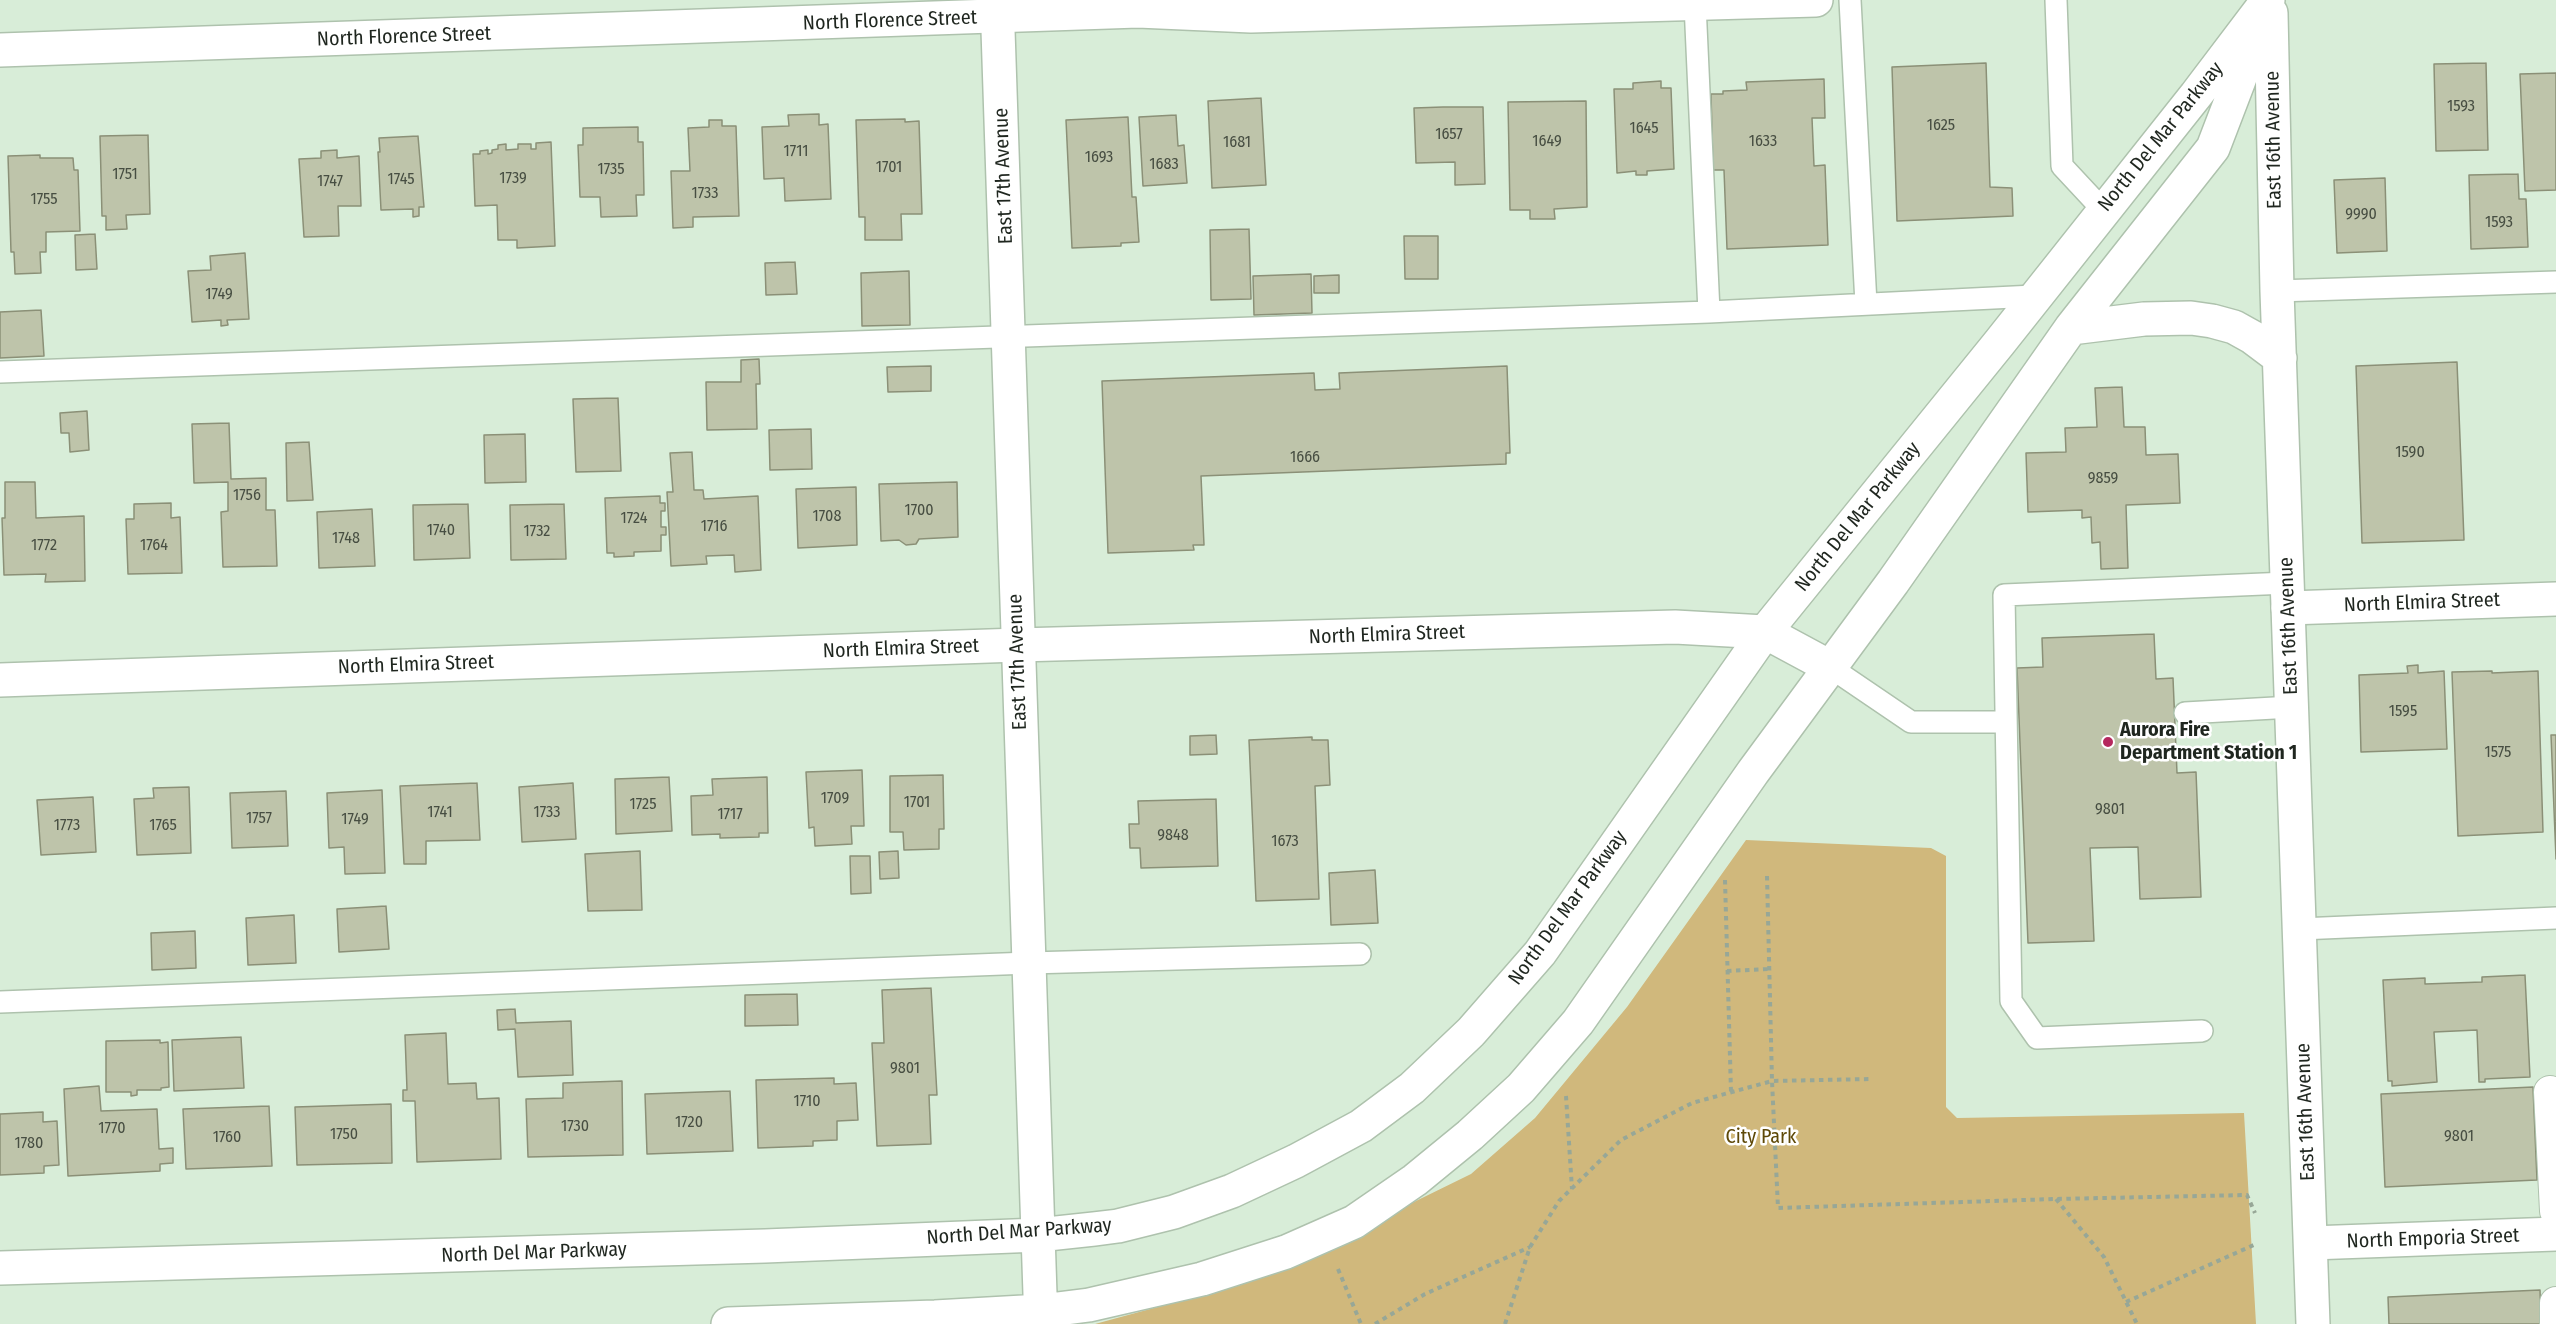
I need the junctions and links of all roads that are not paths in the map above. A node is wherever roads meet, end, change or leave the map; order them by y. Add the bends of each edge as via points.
1 (1816, 0) edge
2 (1850, 0) edge
3 (2056, 0) edge
4 (2269, 0) edge
5 (1695, 4) junction
6 (998, 8) edge
7 (0, 50) edge
8 (2103, 210) junction
9 (2556, 282) edge
10 (2277, 291) junction
11 (2034, 296) junction
12 (1866, 304) junction
13 (1709, 312) junction
14 (2071, 328) junction
15 (1010, 336) junction
16 (2280, 358) junction
17 (0, 372) edge
18 (2288, 595) junction
19 (2556, 599) edge
20 (1765, 632) junction
21 (1018, 645) junction
22 (1830, 667) junction
23 (0, 680) edge
24 (2292, 707) junction
25 (2185, 713) dead end
26 (2006, 722) junction
27 (2556, 918) edge
28 (2300, 929) junction
29 (1360, 954) dead end
30 (1029, 963) junction
31 (0, 1002) edge
32 (2202, 1031) dead end
33 (2550, 1092) dead end
34 (2556, 1211) edge
35 (2556, 1234) edge
36 (1038, 1235) junction
37 (2310, 1243) junction
38 (0, 1268) edge
39 (2556, 1302) edge
40 (1041, 1318) edge
41 (728, 1324) edge
42 (737, 1324) edge
43 (2313, 1324) edge
44 (2556, 1324) edge

1 - 5 street, North Florence Street
2 - 12 lane
3 - 8 lane via 2062,166
4 - 8 street, North Del Mar Parkway
4 - 10 street, East 16th Avenue
4 - 14 street, North Del Mar Parkway via 2213,148
5 - 6 street, North Florence Street via 1251,16
5 - 13 lane
6 - 7 street, North Florence Street
6 - 15 street, East 17th Avenue
8 - 11 street, North Del Mar Parkway
9 - 10 lane
10 - 16 street, East 16th Avenue
11 - 12 lane
11 - 20 street, North Del Mar Parkway
12 - 13 lane
13 - 15 lane
14 - 16 street via 2144,319 2212,321 2234,327
14 - 22 street, North Del Mar Parkway
15 - 17 lane
15 - 21 street, East 17th Avenue
16 - 18 street, East 16th Avenue
18 - 19 street, North Elmira Street
18 - 24 street, East 16th Avenue
18 - 26 lane via 2004,595
20 - 21 street, North Elmira Street via 1675,627
20 - 22 street, North Elmira Street
20 - 36 street, North Del Mar Parkway via 1540,953 1471,1032 1412,1088 1361,1126 1232,1191 1174,1212 1118,1226
21 - 23 street, North Elmira Street
21 - 30 street, East 17th Avenue
22 - 26 lane via 1911,722
22 - 40 street, North Del Mar Parkway via 1578,1022 1521,1088 1414,1180 1354,1222 1286,1252 1202,1279
24 - 25 lane
24 - 28 street, East 16th Avenue
26 - 32 lane via 2011,1001 2037,1038
27 - 28 lane
28 - 37 street, East 16th Avenue
29 - 30 lane
30 - 31 lane
30 - 36 street, East 17th Avenue
33 - 34 street
35 - 37 street, North Emporia Street
36 - 38 street, North Del Mar Parkway
36 - 40 street, East 17th Avenue
37 - 43 street, East 16th Avenue
39 - 44 street
40 - 42 street, North Del Mar Parkway via 935,1317
41 - 42 street, North Del Mar Parkway

